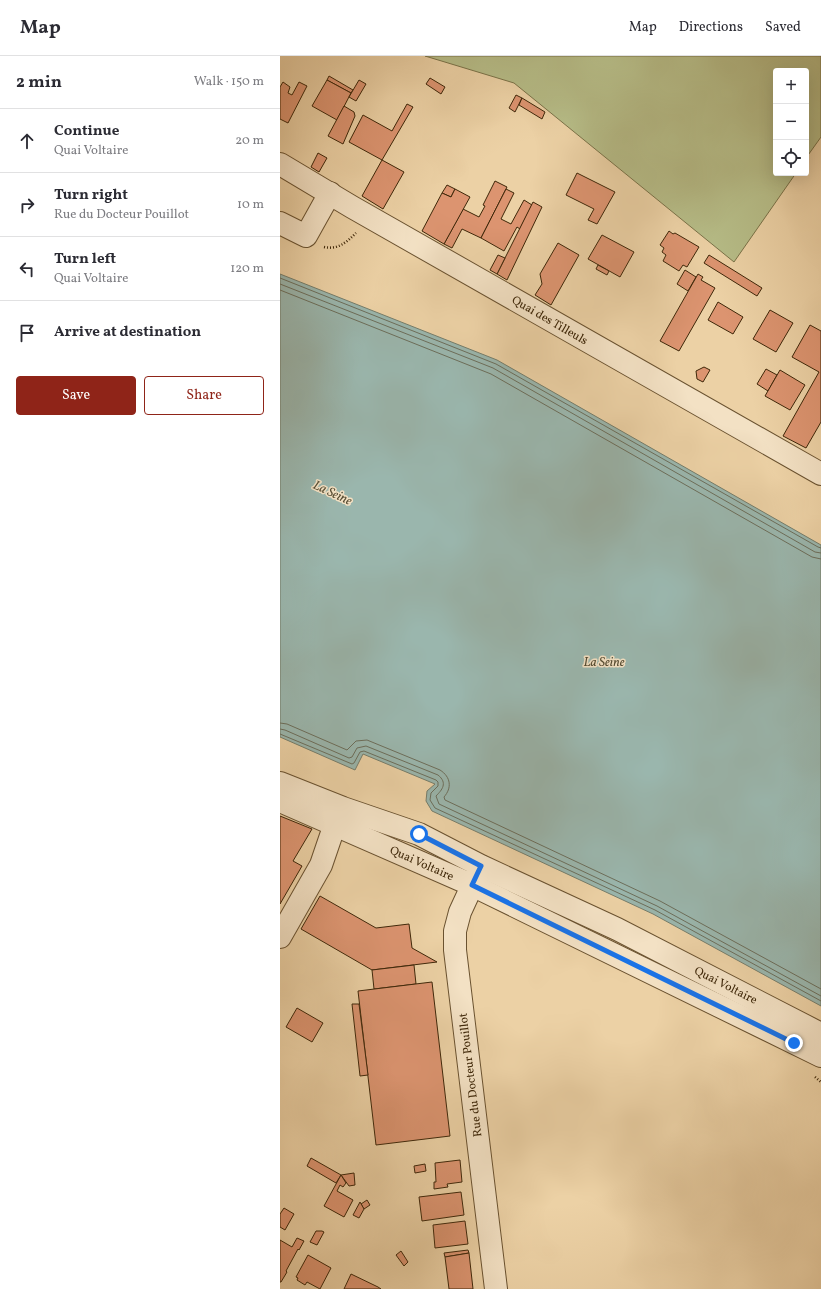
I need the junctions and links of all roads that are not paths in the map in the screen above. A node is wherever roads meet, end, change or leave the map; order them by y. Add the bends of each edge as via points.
1 (280, 164) edge
2 (330, 193) junction
3 (280, 223) edge
4 (821, 474) edge
5 (280, 783) edge
6 (280, 800) edge
7 (339, 816) junction
8 (476, 875) junction
9 (280, 937) edge
10 (821, 1034) edge
11 (821, 1056) edge
12 (496, 1289) edge

1 - 2 street, Quai des Tilleuls
2 - 3 street via 306,236
2 - 4 street, Quai des Tilleuls
5 - 7 street, Quai Voltaire
6 - 7 street, Quai Voltaire
7 - 8 street, Quai Voltaire via 419,834
7 - 9 street via 321,865
8 - 10 street, Quai Voltaire via 617,929
8 - 11 street, Quai Voltaire
8 - 12 street, Rue du Docteur Pouillot via 460,912 455,931 455,950

